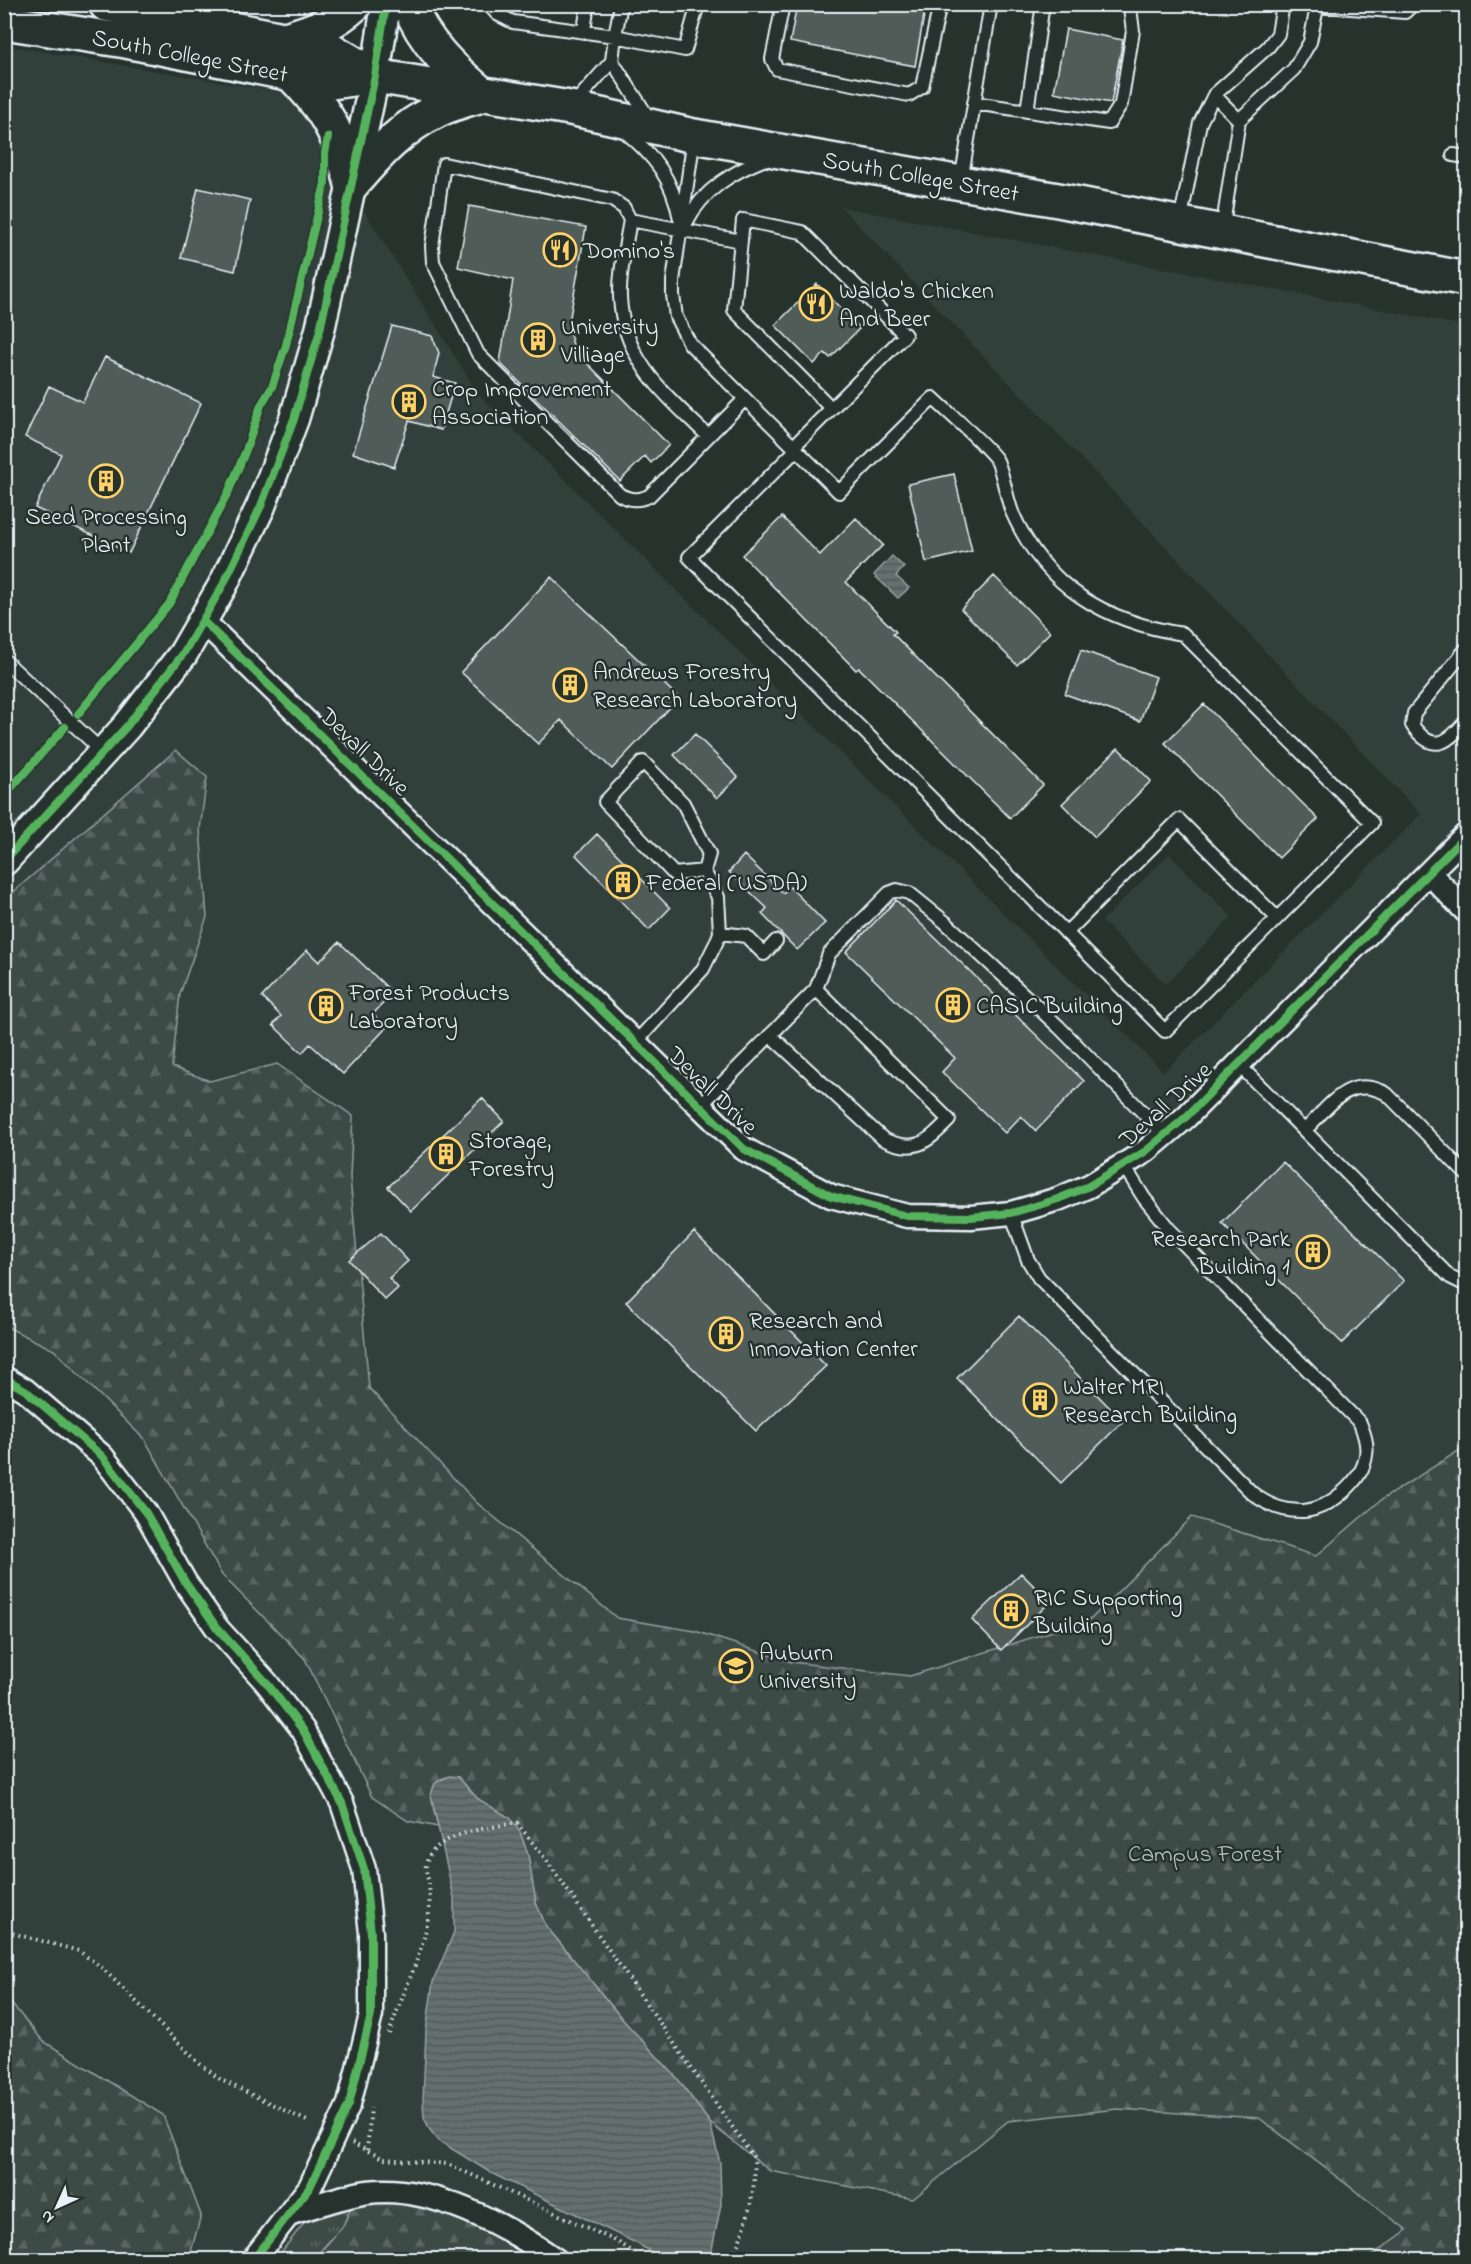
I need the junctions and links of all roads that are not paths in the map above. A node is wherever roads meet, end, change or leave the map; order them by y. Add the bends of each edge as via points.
1 (106, 4) edge
2 (355, 4) edge
3 (386, 4) edge
4 (409, 4) edge
5 (488, 4) edge
6 (588, 4) edge
7 (621, 4) edge
8 (698, 4) edge
9 (783, 4) edge
10 (940, 4) edge
11 (991, 4) edge
12 (1042, 4) edge
13 (1122, 4) edge
14 (1283, 4) edge
15 (1296, 4) edge
16 (1413, 4) edge
17 (1317, 6) junction
18 (4, 22) edge
19 (584, 30) junction
20 (615, 36) junction
21 (285, 39) junction
22 (612, 61) junction
23 (291, 74) junction
24 (375, 76) junction
25 (482, 94) junction
26 (1214, 95) junction
27 (974, 103) junction
28 (570, 108) junction
29 (1027, 111) junction
30 (605, 117) junction
31 (1239, 120) junction
32 (655, 128) junction
33 (694, 136) junction
34 (784, 152) junction
35 (1453, 155) dead end
36 (1467, 157) edge
37 (961, 182) junction
38 (352, 184) junction
39 (630, 220) junction
40 (1179, 224) junction
41 (682, 231) junction
42 (1222, 232) junction
43 (741, 241) junction
44 (1467, 279) edge
45 (745, 399) junction
46 (831, 408) junction
47 (708, 436) junction
48 (795, 448) junction
49 (204, 621) junction
50 (1467, 649) edge
51 (4, 660) edge
52 (1467, 721) edge
53 (103, 752) junction
54 (1467, 835) edge
55 (4, 861) edge
56 (704, 871) junction
57 (1429, 873) junction
58 (1467, 911) edge
59 (1277, 918) junction
60 (720, 933) junction
61 (1066, 933) junction
62 (776, 941) dead end
63 (816, 989) junction
64 (770, 1035) junction
65 (635, 1043) junction
66 (1238, 1064) junction
67 (700, 1106) junction
68 (1305, 1130) junction
69 (1165, 1135) junction
70 (1124, 1166) junction
71 (1467, 1174) edge
72 (1011, 1213) junction
73 (1467, 1285) edge
74 (4, 1378) edge
75 (291, 2213) junction
76 (253, 2259) edge
77 (556, 2259) edge

1 - 21 main road, South College Street
2 - 21 main road via 332,22
3 - 24 street
4 - 25 main road via 442,58
5 - 19 lane via 513,22
6 - 19 lane
7 - 20 lane
8 - 20 lane via 685,50
9 - 10 lane via 772,59 777,69 909,95 922,87
11 - 27 lane
12 - 29 lane
13 - 29 lane via 1130,8 1133,31 1121,104 1109,123
14 - 26 lane via 1278,34
15 - 17 lane
16 - 17 lane via 1405,12
17 - 31 lane via 1310,42 1294,69
18 - 23 main road, South College Street via 126,41
19 - 20 lane
20 - 22 lane
21 - 24 main road, South College Street via 328,48
22 - 28 lane
22 - 32 lane
23 - 24 main road, South College Street via 332,82
23 - 38 main road via 332,124
24 - 25 main road, South College Street
24 - 38 street
25 - 28 main road, South College Street
25 - 38 main road via 411,125
26 - 31 lane
26 - 40 lane via 1200,123
27 - 29 lane
27 - 37 lane
28 - 30 main road, South College Street
30 - 32 main road, South College Street
30 - 41 lane via 660,167 675,197
31 - 42 lane
32 - 33 main road, South College Street
33 - 34 main road, South College Street
33 - 41 lane
34 - 37 main road, South College Street
34 - 41 lane via 723,179 692,210
35 - 36 lane
37 - 40 main road, South College Street
38 - 49 street via 320,330 294,419 261,506
39 - 41 lane
39 - 47 lane via 620,296 626,334 649,377
39 - 47 lane via 624,208 612,200 444,164 433,262 478,354 620,495 637,500 649,496
40 - 42 main road, South College Street
41 - 43 lane
41 - 45 lane via 672,295 676,317 690,344
42 - 44 main road, South College Street
43 - 46 lane via 734,310
43 - 46 lane via 743,220 802,232 905,335
45 - 47 lane
45 - 48 lane
46 - 48 lane
48 - 59 lane via 839,492 933,398 998,461 1004,488 1024,535 1042,561 1068,587 1095,607 1127,622 1183,634 1372,823
48 - 61 lane via 689,557
49 - 53 street via 159,687
49 - 65 street, Devall Drive
50 - 52 lane via 1414,713 1412,725 1433,744 1441,744 1454,737
51 - 53 lane
53 - 55 street
54 - 57 street, Devall Drive
56 - 56 lane via 709,854 683,803 643,762 605,802 674,874
56 - 60 lane via 718,897
57 - 58 street
57 - 66 street, Devall Drive
59 - 61 lane via 1179,820
59 - 61 lane via 1165,1031
60 - 62 lane via 746,936 764,954
60 - 65 lane via 702,969
63 - 64 lane
63 - 64 lane via 949,1120 932,1138 916,1146 898,1146 883,1139
63 - 69 lane via 829,954 889,893 909,893 1059,1027
64 - 67 lane
65 - 67 street, Devall Drive
66 - 68 lane
66 - 69 street, Devall Drive
67 - 72 street, Devall Drive via 744,1149 831,1196 907,1216
68 - 71 lane via 1338,1097 1352,1088 1371,1087 1387,1094
68 - 73 lane via 1450,1277
69 - 70 street, Devall Drive
70 - 72 street, Devall Drive via 1060,1199
70 - 72 lane via 1168,1229 1360,1423 1366,1445 1363,1467 1329,1502 1306,1511 1283,1510 1252,1493 1039,1278
74 - 75 street via 25,1390 102,1456 146,1513 185,1582 217,1628 303,1730 342,1803 364,1869 371,1933 371,2015 349,2104 310,2187
75 - 76 street
75 - 77 street via 368,2192 412,2193 495,2223

